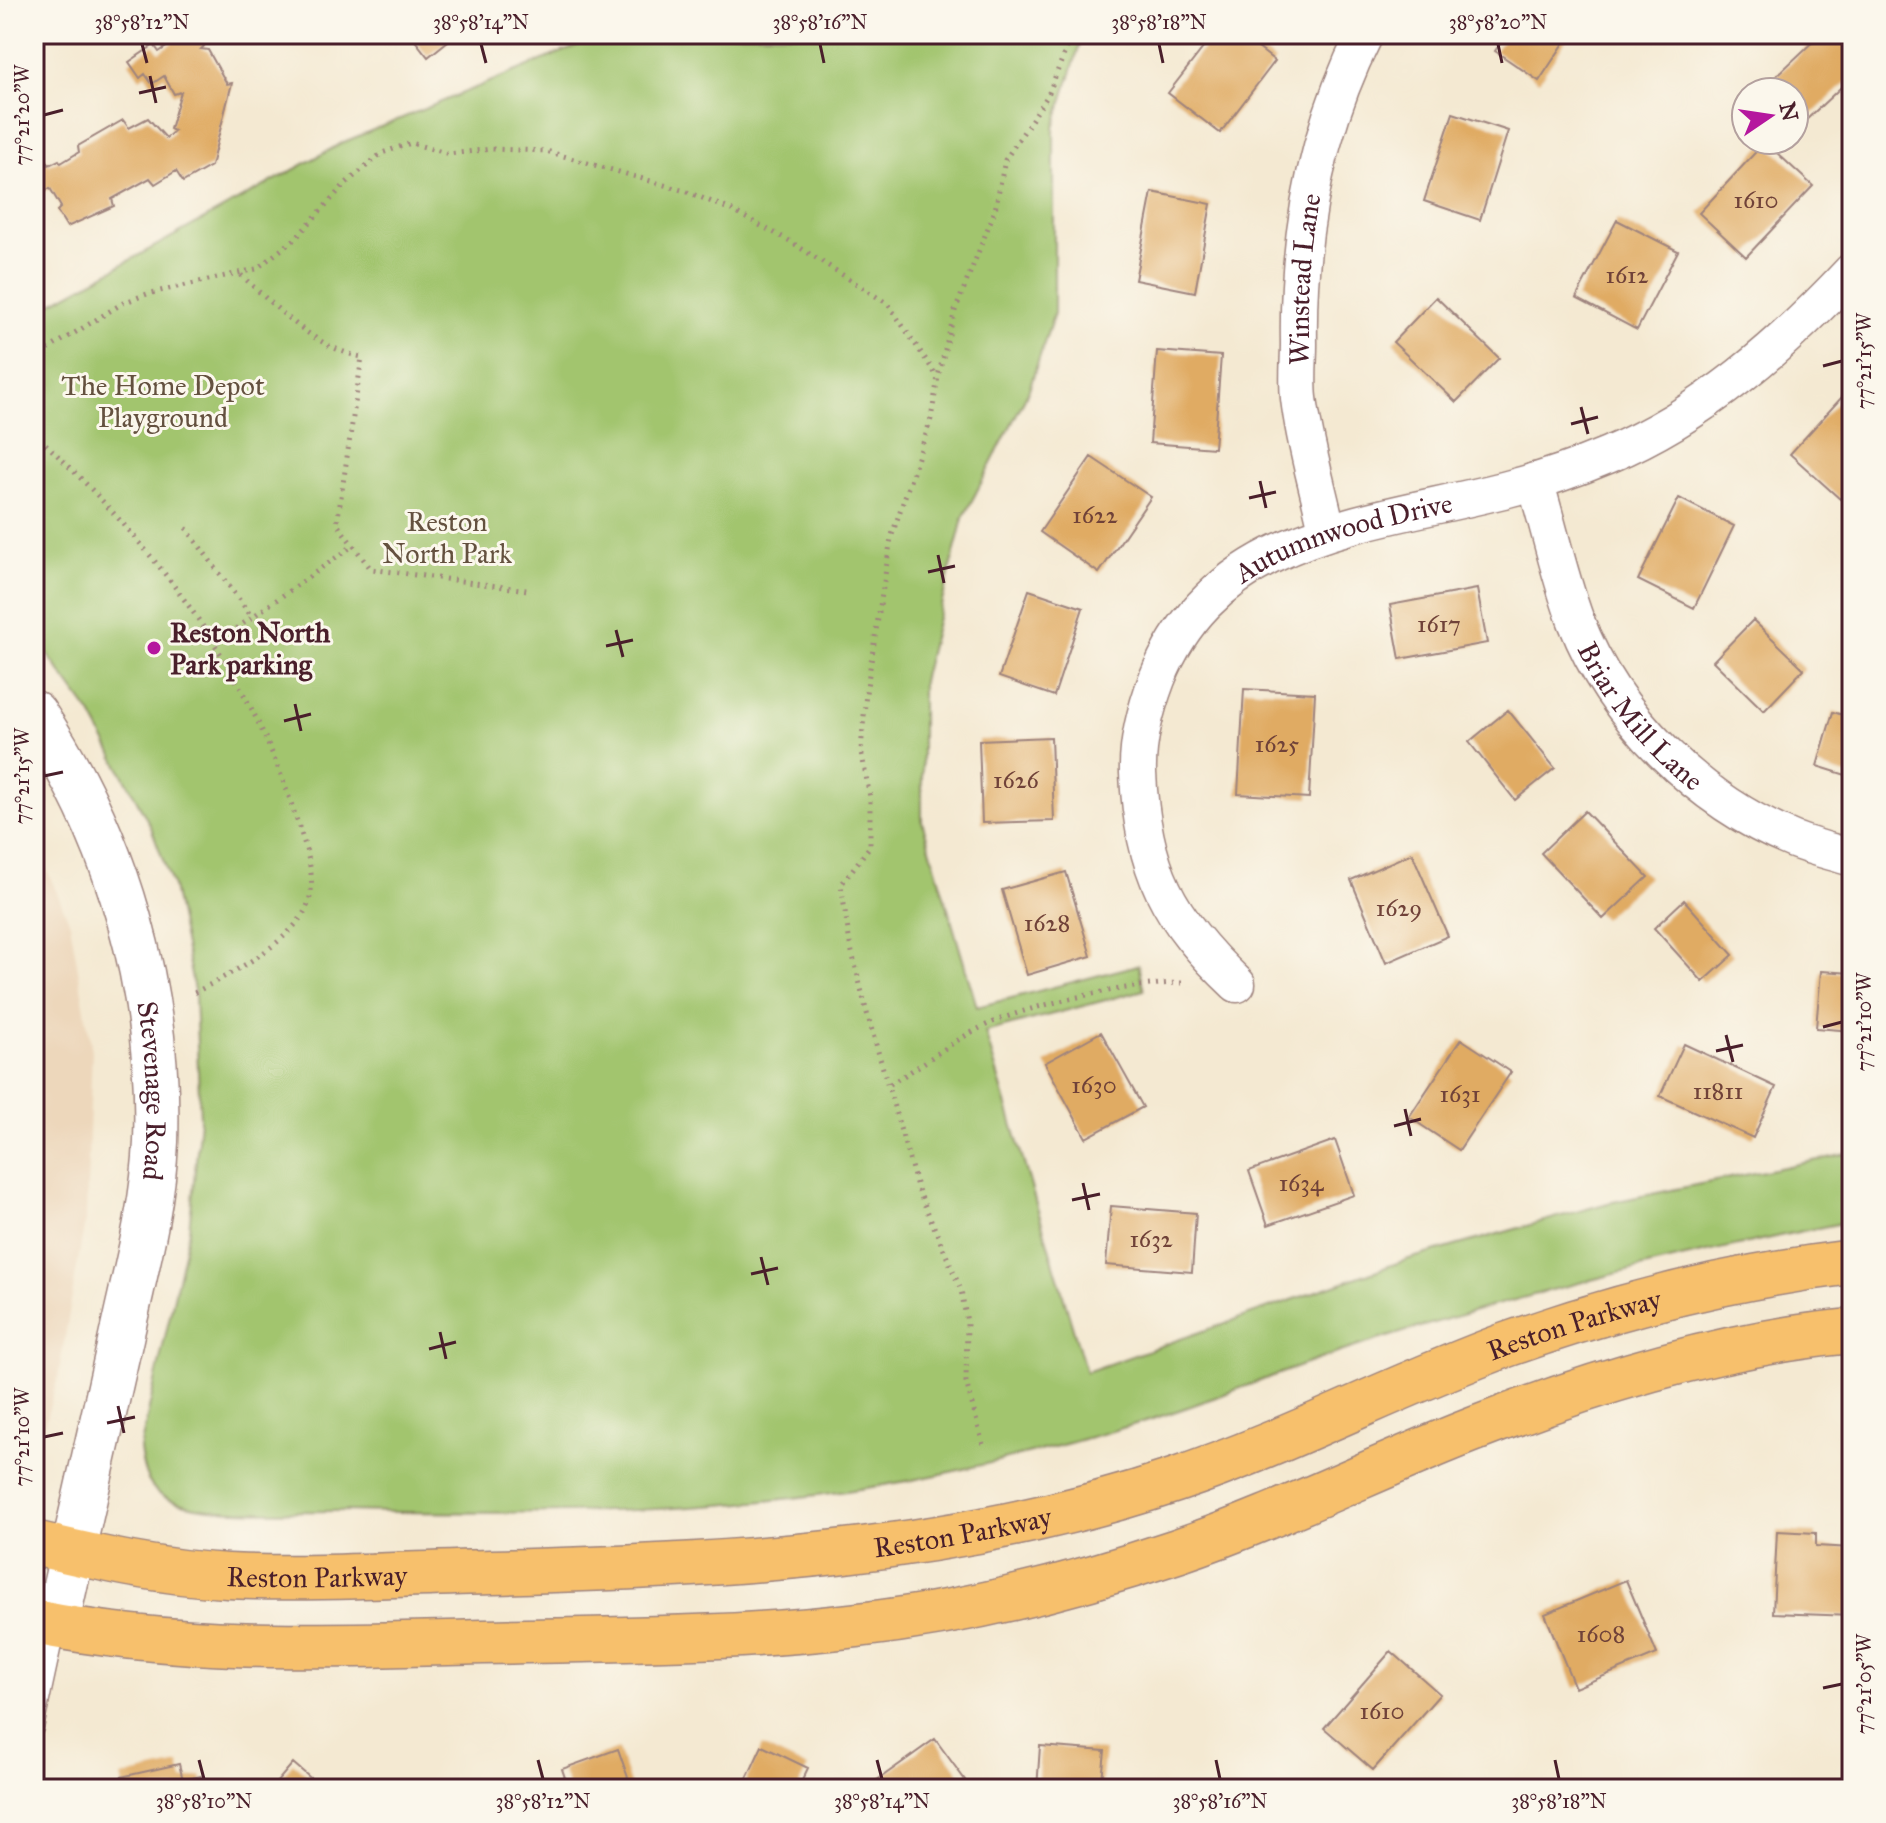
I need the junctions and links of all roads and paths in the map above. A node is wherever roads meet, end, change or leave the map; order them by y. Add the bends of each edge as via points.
1 (1072, 34) edge
2 (1365, 34) edge
3 (1852, 271) edge
4 (241, 275) junction
5 (34, 358) edge
6 (938, 377) junction
7 (34, 433) edge
8 (1535, 481) junction
9 (186, 528) dead end
10 (1327, 530) junction
11 (354, 545) junction
12 (527, 590) dead end
13 (252, 617) junction
14 (217, 642) junction
15 (34, 713) edge
16 (1852, 858) edge
17 (1237, 984) joint
18 (194, 993) dead end
19 (890, 1084) junction
20 (1852, 1262) edge
21 (1852, 1331) edge
22 (983, 1444) dead end
23 (53, 1548) edge
24 (45, 1624) edge
25 (34, 1728) edge

1 - 6 path via 1048,95 1005,160 995,210 955,311
2 - 10 street, Winstead Lane via 1323,138 1306,214 1298,289 1299,398
3 - 8 street, Autumnwood Drive via 1781,343 1719,392 1609,454
4 - 5 path via 123,303
4 - 6 path via 274,256 345,184 398,146 429,146 449,154 546,151 685,191 788,240 888,304
4 - 11 path via 290,320 334,348 362,357 337,524
6 - 19 path via 931,419 891,538 866,693 861,750 870,797 870,846 841,885 863,999
7 - 14 path via 129,528
8 - 10 street, Autumnwood Drive
8 - 16 street, Briar Mill Lane via 1576,621 1598,668 1631,715 1674,762 1732,807 1794,840
9 - 13 path
10 - 17 street, Autumnwood Drive via 1278,550 1201,606 1166,658 1148,703 1138,761 1149,859 1169,906
11 - 12 path via 371,569
11 - 13 path
13 - 14 path
14 - 18 path via 290,800 309,858 311,890 307,907 288,931 246,965
15 - 23 street, Stevenage Road via 91,811 129,917 151,1013 155,1078 156,1143 143,1239
17 - 19 path via 1167,982 1003,1017
19 - 22 path via 917,1187 961,1290 967,1322 966,1382
20 - 23 main road, Reston Parkway via 1683,1291 1585,1320 1506,1346 1176,1480 939,1540 782,1560 660,1568 289,1577 183,1571
21 - 24 main road via 1683,1363 1586,1390 1481,1426 1183,1549 1047,1590 916,1617 786,1632 278,1646 174,1641
23 - 24 street, Stevenage Road
24 - 25 lane

